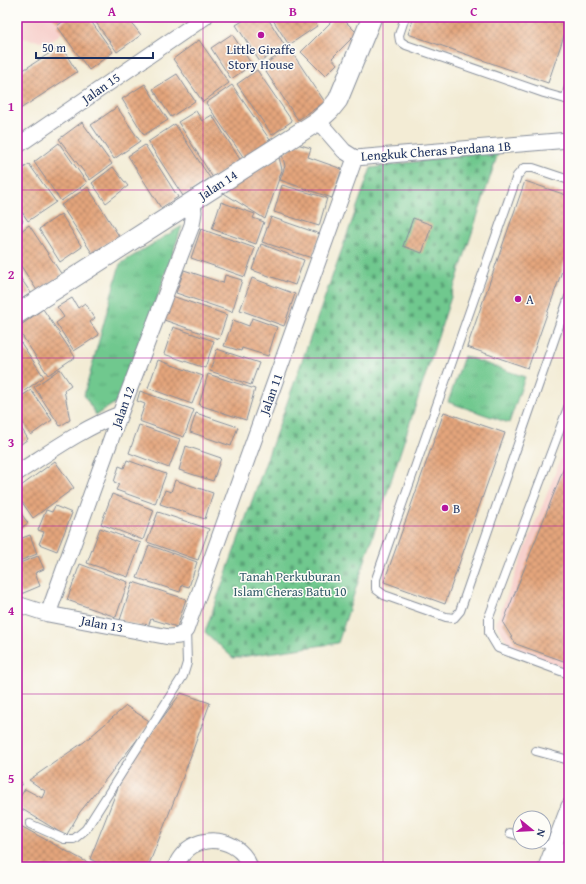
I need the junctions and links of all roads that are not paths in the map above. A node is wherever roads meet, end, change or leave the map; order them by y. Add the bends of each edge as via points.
1 (205, 17) edge
2 (372, 17) edge
3 (405, 17) edge
4 (569, 87) edge
5 (567, 99) edge
6 (318, 121) junction
7 (569, 140) edge
8 (17, 146) edge
9 (355, 158) junction
10 (569, 180) edge
11 (193, 201) junction
12 (569, 297) edge
13 (17, 314) edge
14 (569, 405) edge
15 (120, 414) junction
16 (17, 473) edge
17 (17, 604) edge
18 (48, 614) junction
19 (186, 630) junction
20 (569, 674) edge
21 (536, 751) dead end
22 (569, 760) edge
23 (569, 806) edge
24 (30, 824) dead end
25 (552, 834) edge
26 (552, 846) edge
27 (546, 850) edge
28 (568, 850) edge
29 (176, 867) edge
30 (250, 867) edge
31 (546, 867) edge
32 (561, 867) edge

1 - 8 street, Jalan 15
2 - 6 street, Jalan 14 via 338,100
3 - 5 lane via 399,35 400,41 406,45
4 - 5 lane
6 - 9 street, Lengkuk Cheras Perdana 1B via 344,151
6 - 11 street, Jalan 14
7 - 9 street, Lengkuk Cheras Perdana 1B
9 - 19 street, Jalan 11
10 - 12 lane via 533,168 524,168 517,176 376,579 376,589 384,595 454,618 460,611
11 - 13 street, Jalan 14
11 - 15 street, Jalan 12 via 192,225
14 - 20 lane via 489,617 489,633 498,648
15 - 16 street via 68,440
15 - 18 street, Jalan 12
17 - 18 street, Jalan 13
18 - 19 street, Jalan 13 via 168,637 179,636
19 - 24 lane via 187,663 183,676 86,829 74,839 64,839
21 - 22 lane
23 - 25 street
26 - 28 lane
27 - 31 street
28 - 32 street
29 - 30 street via 184,853 194,844 206,840 230,844 240,851

